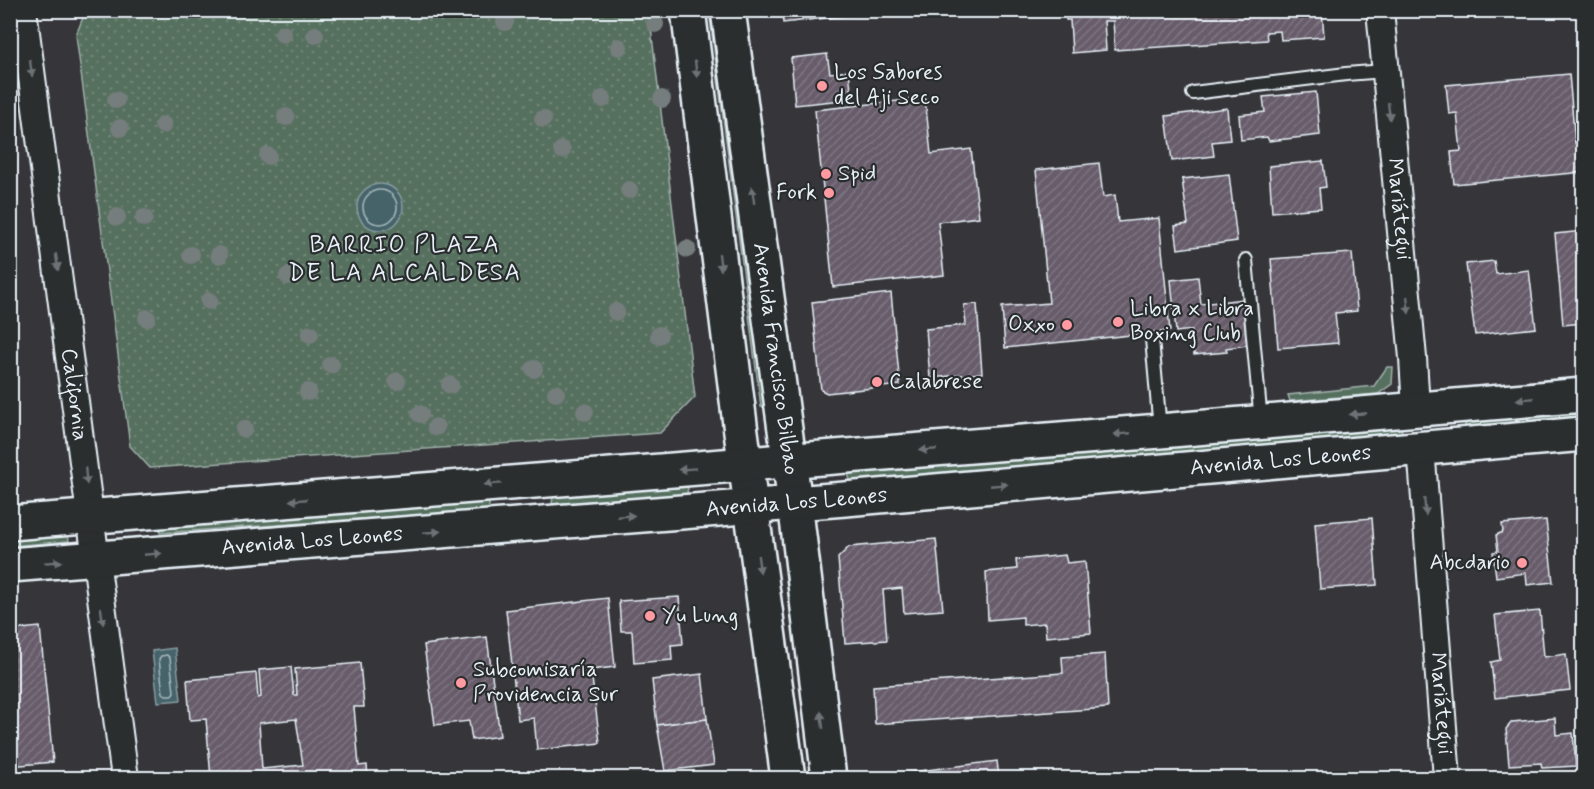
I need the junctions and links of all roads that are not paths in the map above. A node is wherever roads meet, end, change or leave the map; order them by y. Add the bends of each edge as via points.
1 (23, 10) edge
2 (688, 10) edge
3 (728, 10) edge
4 (1380, 10) edge
5 (1385, 71) junction
6 (1193, 93) dead end
7 (1245, 260) dead end
8 (1152, 339) dead end
9 (1584, 395) edge
10 (1416, 408) junction
11 (1261, 423) junction
12 (1160, 431) junction
13 (1584, 434) edge
14 (1421, 448) junction
15 (789, 461) junction
16 (745, 464) junction
17 (795, 503) junction
18 (752, 506) junction
19 (89, 517) junction
20 (10, 523) edge
21 (95, 558) junction
22 (10, 565) edge
23 (125, 778) edge
24 (788, 778) edge
25 (829, 778) edge
26 (1447, 778) edge

1 -> 19 street, California
2 -> 16 main road, Avenida Francisco Bilbao
15 -> 3 main road, Avenida Francisco Bilbao
4 - 5 street, Mariátegui
5 - 6 lane
5 -> 10 street, Mariátegui
7 - 11 lane
8 - 12 lane
9 -> 10 main road, Avenida Los Leones
10 -> 11 main road, Avenida Los Leones
11 - 12 main road, Avenida Los Leones
12 -> 15 main road, Avenida Los Leones
13 - 14 main road, Avenida Los Leones
17 -> 14 main road, Avenida Los Leones
14 -> 26 street, Mariátegui
15 - 16 main road, Avenida Los Leones
15 - 17 main road, Avenida Francisco Bilbao
16 - 18 main road, Avenida Francisco Bilbao
16 -> 19 main road, Avenida Los Leones
17 - 18 main road, Avenida Los Leones
25 -> 17 main road, Avenida Francisco Bilbao
21 -> 18 main road, Avenida Los Leones
18 -> 24 main road, Avenida Francisco Bilbao
19 - 20 main road, Avenida Los Leones
19 - 21 street, California
22 -> 21 main road, Avenida Los Leones
21 -> 23 street, California

